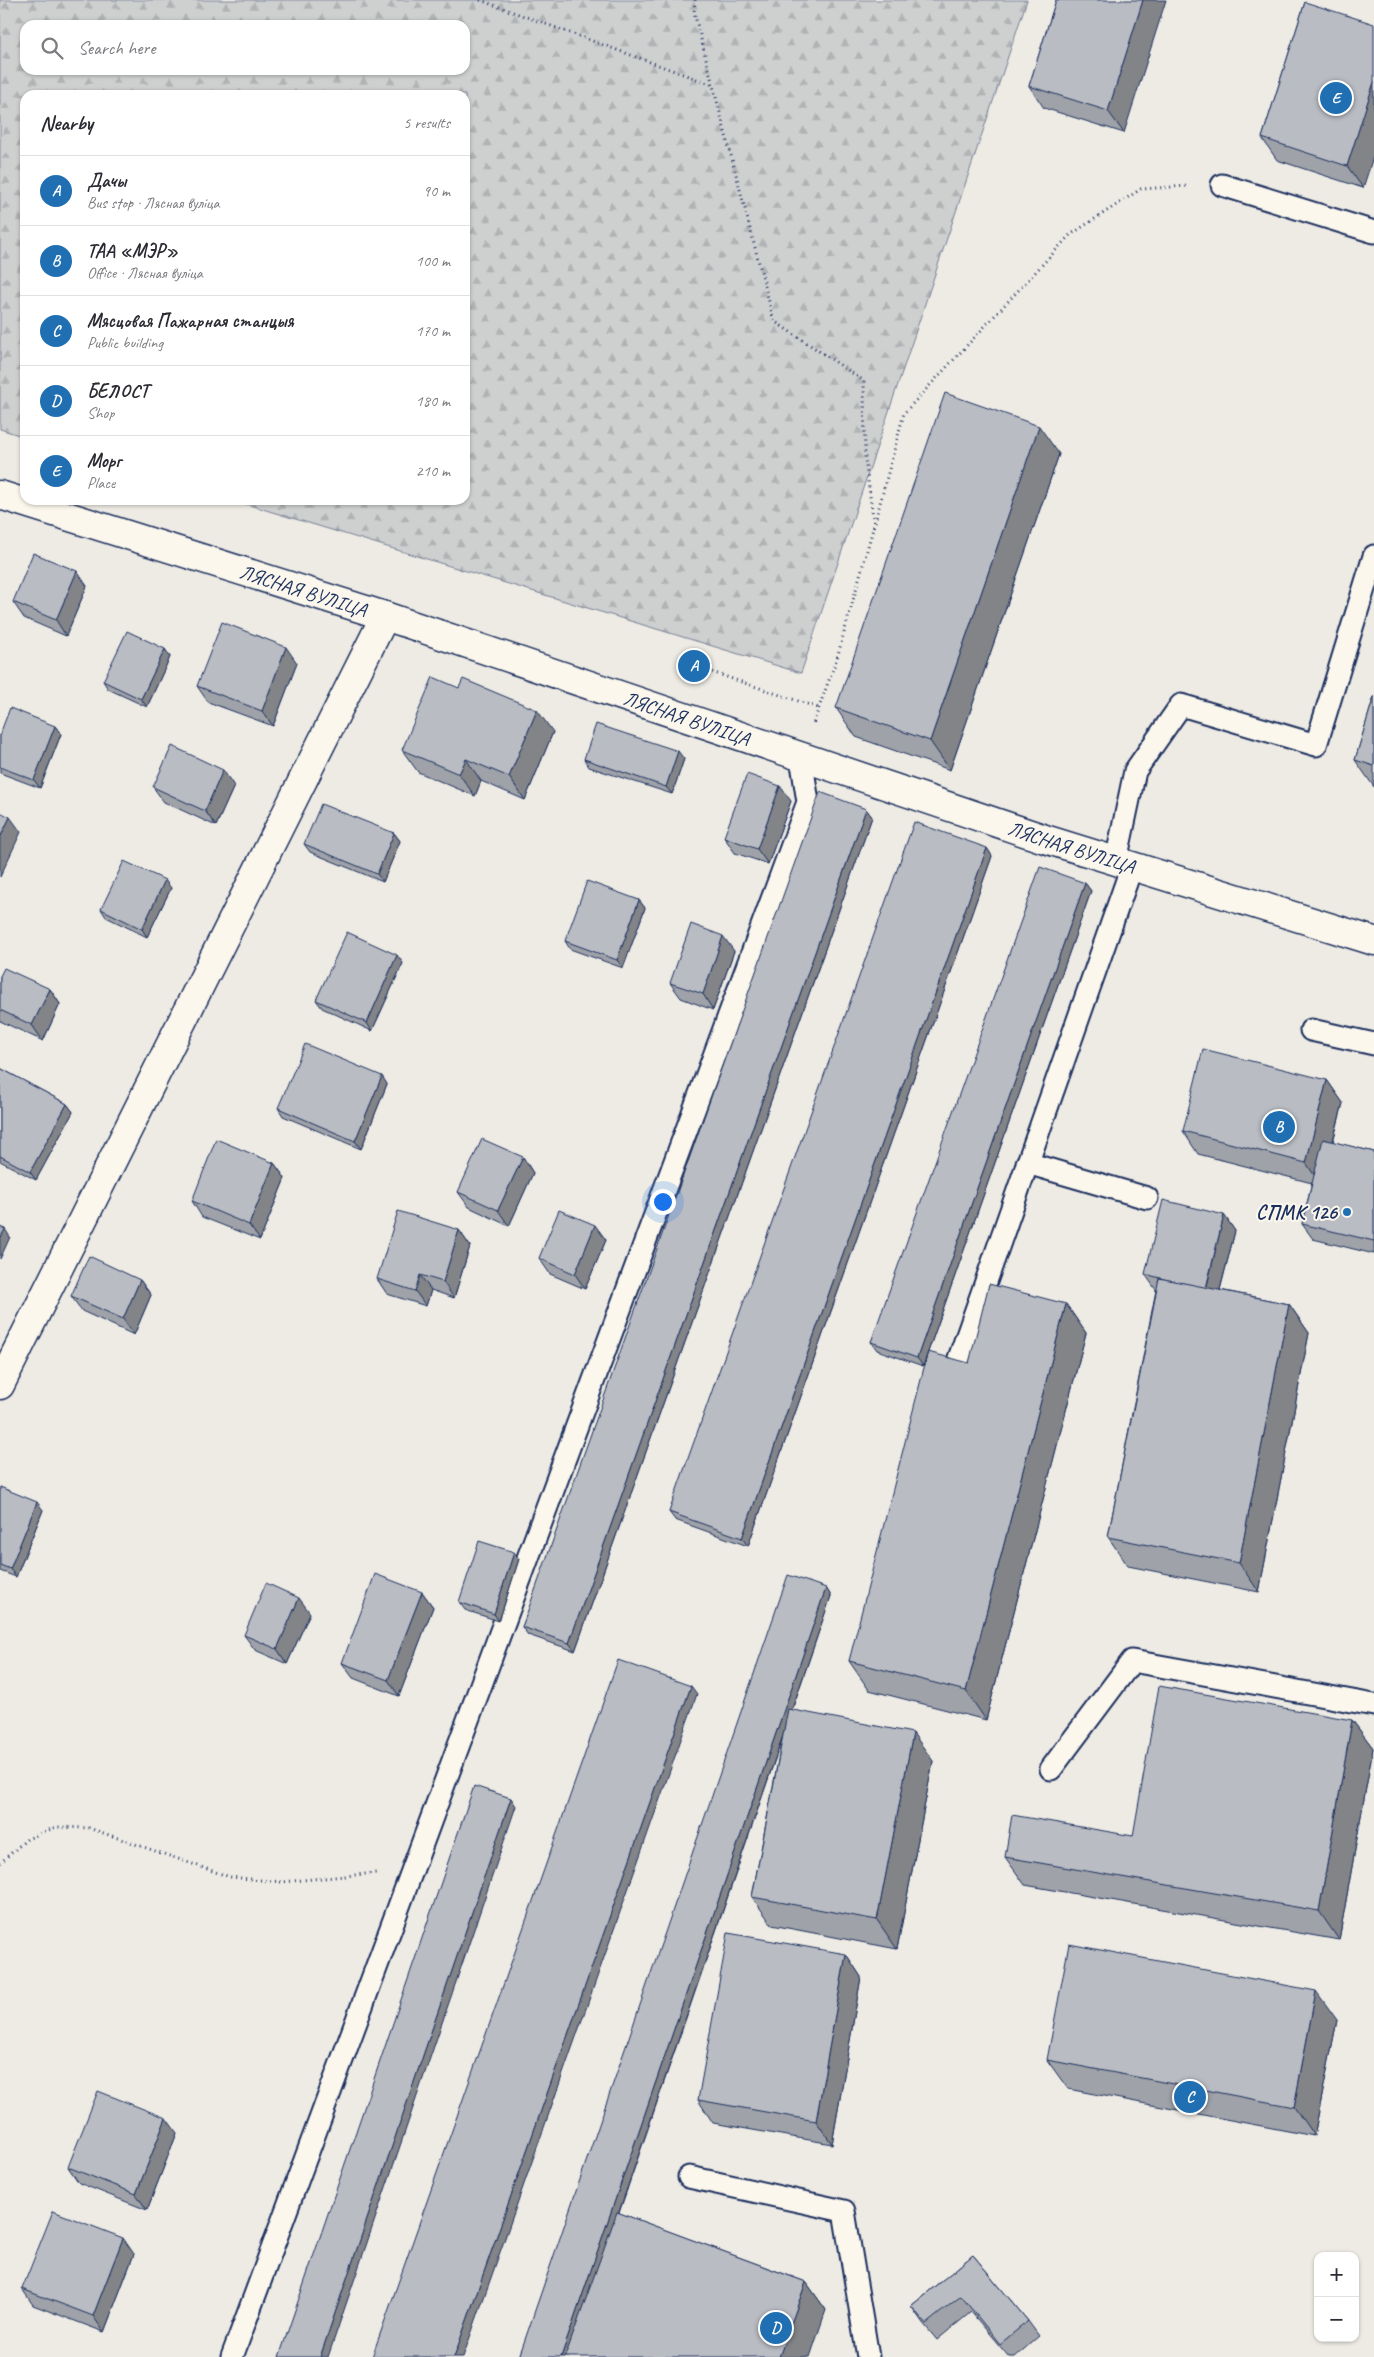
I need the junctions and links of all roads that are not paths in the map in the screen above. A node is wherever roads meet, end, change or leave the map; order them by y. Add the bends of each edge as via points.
1 (1222, 185) road end
2 (1374, 232) edge
3 (0, 494) edge
4 (20, 500) edge
5 (35, 505) edge
6 (1374, 556) edge
7 (385, 616) junction
8 (801, 757) junction
9 (1124, 863) junction
10 (1374, 940) edge
11 (1311, 1030) dead end
12 (1374, 1044) edge
13 (1027, 1163) junction
14 (1147, 1198) dead end
15 (957, 1364) edge
16 (0, 1385) edge
17 (1374, 1705) edge
18 (1051, 1769) dead end
19 (690, 2177) dead end
20 (232, 2357) edge
21 (868, 2357) edge

1 - 2 lane
3 - 4 street, ЛЯСНАЯ ВУЛІЦА
5 - 7 street, ЛЯСНАЯ ВУЛІЦА
6 - 9 lane via 1316,745 1181,706 1135,771
7 - 8 street, ЛЯСНАЯ ВУЛІЦА
7 - 16 street
8 - 9 street, ЛЯСНАЯ ВУЛІЦА
8 - 20 lane via 808,802
9 - 10 street, ЛЯСНАЯ ВУЛІЦА
9 - 13 lane
11 - 12 lane
13 - 14 lane
13 - 15 lane
17 - 18 lane via 1132,1660
19 - 21 lane via 844,2211

